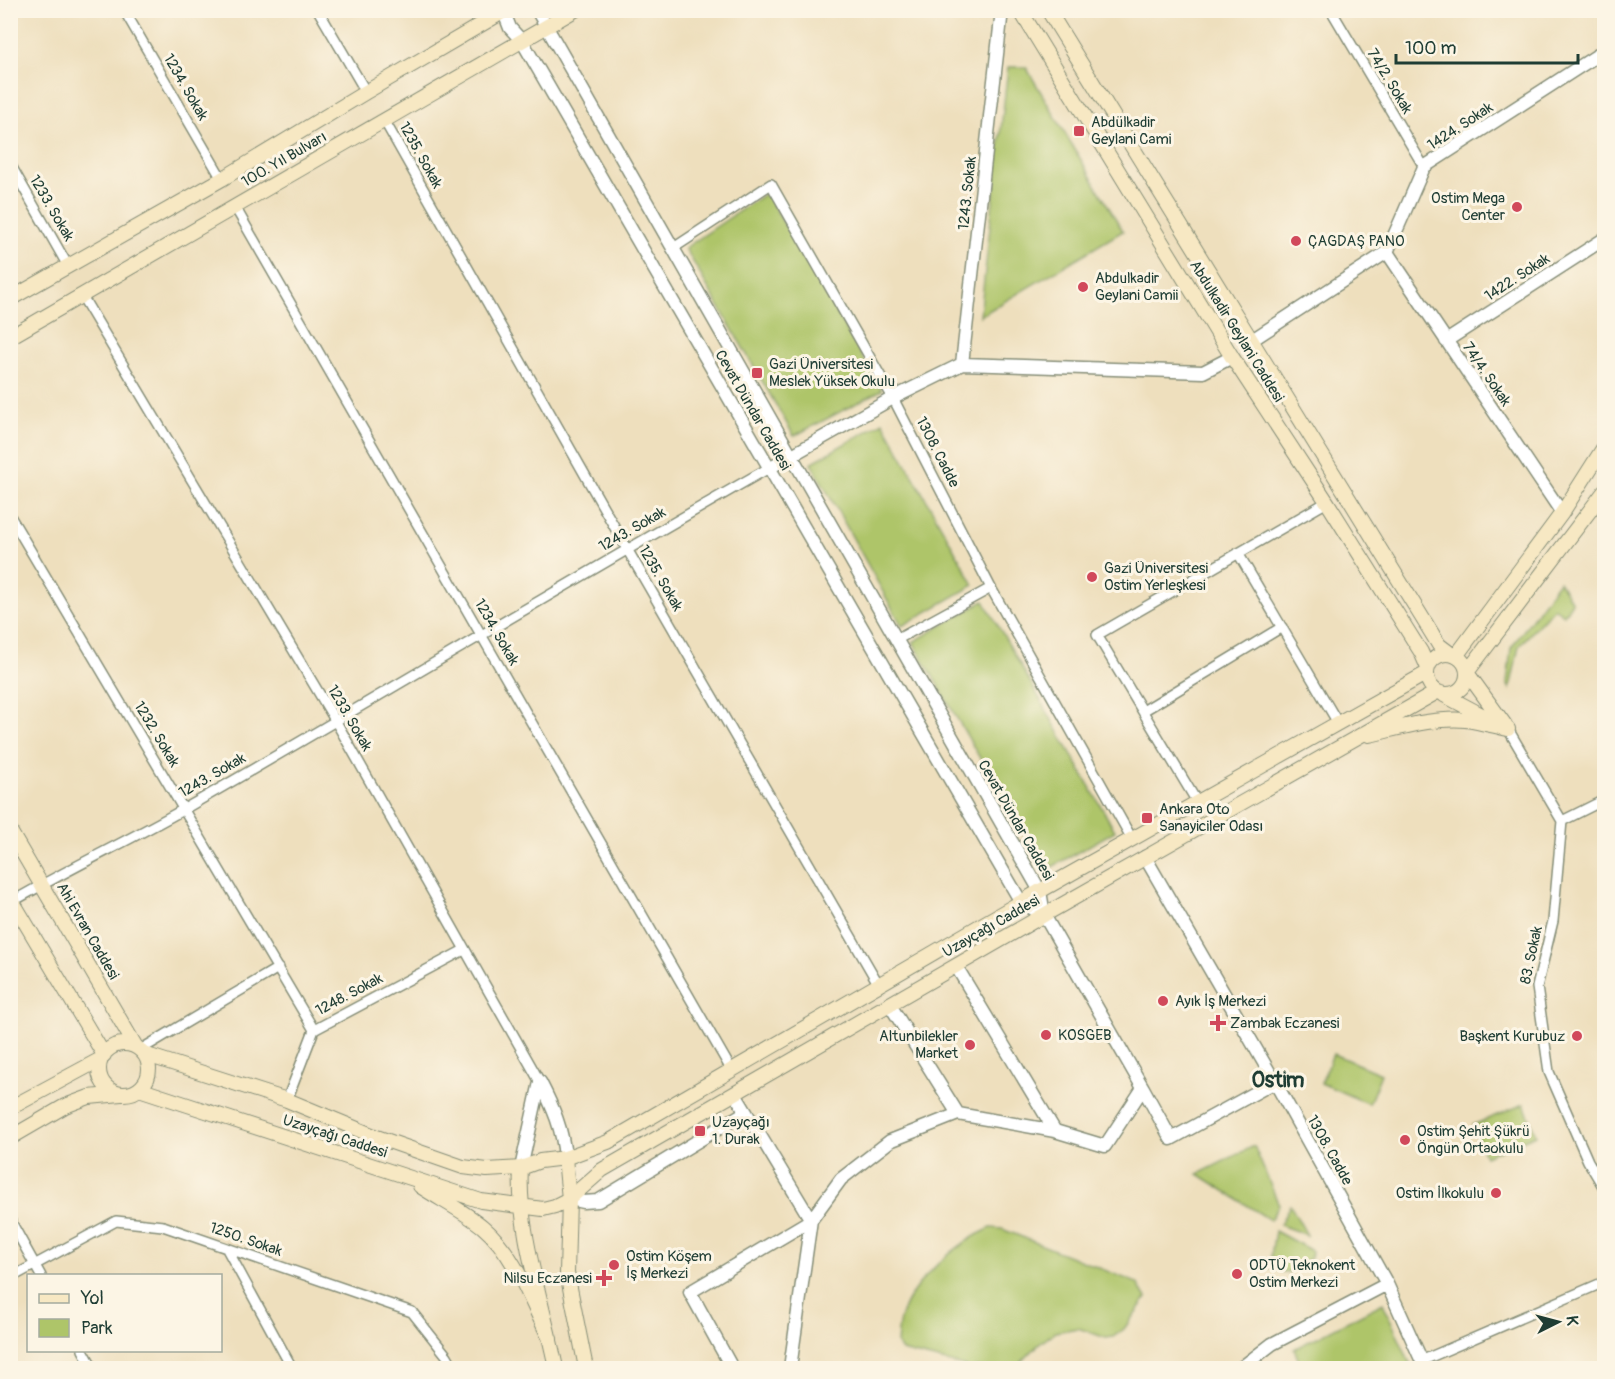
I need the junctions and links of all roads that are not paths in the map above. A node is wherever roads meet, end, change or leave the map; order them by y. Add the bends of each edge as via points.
1 (123, 10) edge
2 (318, 10) edge
3 (537, 10) edge
4 (575, 10) edge
5 (1002, 10) edge
6 (1020, 10) edge
7 (1048, 10) edge
8 (1331, 10) edge
9 (504, 11) edge
10 (545, 28) junction
11 (522, 41) junction
12 (1605, 51) edge
13 (366, 92) junction
14 (384, 120) junction
15 (10, 164) edge
16 (1424, 167) junction
17 (222, 178) junction
18 (235, 207) junction
19 (1605, 239) edge
20 (672, 249) junction
21 (1387, 252) junction
22 (68, 266) junction
23 (82, 296) junction
24 (10, 298) edge
25 (10, 337) edge
26 (1252, 340) junction
27 (1446, 340) junction
28 (1232, 357) junction
29 (962, 364) junction
30 (893, 398) junction
31 (1605, 447) edge
32 (791, 456) junction
33 (769, 468) junction
34 (1605, 492) edge
35 (1327, 502) junction
36 (1562, 513) junction
37 (10, 516) edge
38 (627, 549) junction
39 (1238, 553) junction
40 (991, 588) junction
41 (1282, 627) junction
42 (481, 634) junction
43 (896, 640) junction
44 (1454, 655) junction
45 (1427, 671) junction
46 (1468, 672) junction
47 (1440, 694) junction
48 (1143, 711) junction
49 (335, 720) junction
50 (1338, 723) junction
51 (1508, 729) junction
52 (1353, 739) junction
53 (1605, 800) edge
54 (1197, 802) junction
55 (184, 809) junction
56 (1562, 820) junction
57 (10, 831) edge
58 (1132, 839) junction
59 (1145, 857) junction
60 (41, 884) junction
61 (1040, 891) junction
62 (11, 900) edge
63 (1021, 902) junction
64 (1044, 915) junction
65 (464, 950) junction
66 (956, 966) junction
67 (278, 968) junction
68 (879, 985) junction
69 (890, 1005) junction
70 (314, 1030) junction
71 (140, 1050) junction
72 (103, 1057) junction
73 (732, 1071) junction
74 (540, 1082) junction
75 (1275, 1082) junction
76 (1143, 1088) junction
77 (140, 1089) junction
78 (124, 1094) junction
79 (735, 1094) junction
80 (288, 1100) junction
81 (10, 1108) edge
82 (746, 1112) junction
83 (958, 1114) junction
84 (1055, 1131) junction
85 (10, 1138) edge
86 (565, 1158) junction
87 (521, 1168) junction
88 (406, 1177) junction
89 (1605, 1188) edge
90 (569, 1199) junction
91 (522, 1206) junction
92 (10, 1220) edge
93 (811, 1220) junction
94 (227, 1248) junction
95 (34, 1265) junction
96 (40, 1274) edge
97 (10, 1278) edge
98 (1605, 1282) edge
99 (1387, 1284) junction
100 (550, 1339) junction
101 (84, 1352) edge
102 (1423, 1365) edge
103 (93, 1368) edge
104 (292, 1368) edge
105 (453, 1368) edge
106 (556, 1368) edge
107 (586, 1368) edge
108 (732, 1368) edge
109 (790, 1368) edge
110 (1241, 1368) edge

1 - 17 street, 1234. Sokak
2 - 13 street
3 - 10 street, Cevat Dündar Caddesi
4 - 10 main road, 100. Yıl Bulvarı
5 - 29 street, 1243. Sokak
6 - 28 main road, Abdulkadir Geylani Caddesi
7 - 26 main road, Abdulkadir Geylani Caddesi
8 - 16 street, 74/2. Sokak
9 - 11 street, Cevat Dündar Caddesi via 510,28
9 - 13 main road, 100. Yıl Bulvarı
10 - 11 main road, 100. Yıl Bulvarı
10 - 20 street, Cevat Dündar Caddesi
11 - 14 main road, 100. Yıl Bulvarı
11 - 33 street, Cevat Dündar Caddesi
12 - 16 street, 1424. Sokak
13 - 17 main road, 100. Yıl Bulvarı
14 - 18 main road, 100. Yıl Bulvarı
14 - 38 street, 1235. Sokak
15 - 22 street, 1233. Sokak
16 - 21 street, 1424. Sokak
17 - 22 main road, 100. Yıl Bulvarı
18 - 23 main road, 100. Yıl Bulvarı
18 - 42 street, 1234. Sokak
19 - 27 street, 1422. Sokak
20 - 30 street, 1308. Cadde via 771,184
20 - 32 street, Cevat Dündar Caddesi
21 - 26 street
21 - 27 street, 74/4. Sokak
22 - 24 main road, 100. Yıl Bulvarı
23 - 25 main road, 100. Yıl Bulvarı
23 - 49 street, 1233. Sokak
26 - 28 main road
26 - 44 main road, Abdulkadir Geylani Caddesi via 1439,645
27 - 36 street, 74/4. Sokak
28 - 29 street via 1203,372
28 - 35 main road, Abdulkadir Geylani Caddesi
29 - 30 street, 1243. Sokak
30 - 32 street, 1243. Sokak
30 - 40 street, 1308. Cadde
31 - 36 main road
32 - 33 street, 1243. Sokak
32 - 43 street, Cevat Dündar Caddesi
33 - 38 street, 1243. Sokak
33 - 63 street, Cevat Dündar Caddesi
34 - 46 main road
35 - 39 street
35 - 45 main road, Abdulkadir Geylani Caddesi via 1421,652
36 - 44 main road
37 - 55 street, 1232. Sokak
38 - 42 street, 1243. Sokak
38 - 68 street, 1235. Sokak
39 - 41 street
39 - 48 street via 1097,635
40 - 43 street
40 - 58 street, 1308. Cadde
41 - 48 street
41 - 50 street
42 - 49 street, 1243. Sokak
42 - 73 street, 1234. Sokak
43 - 61 street, Cevat Dündar Caddesi
44 - 45 main road via 1434,658
44 - 46 main road
45 - 47 main road via 1431,687
45 - 50 main road, Uzayçağı Caddesi
46 - 47 main road via 1463,687 1451,695
46 - 51 main road
47 - 51 main road
47 - 52 main road, Uzayçağı Caddesi
48 - 54 street
49 - 55 street, 1243. Sokak
49 - 65 street, 1233. Sokak
50 - 54 main road, Uzayçağı Caddesi
51 - 52 main road via 1466,720 1443,721
51 - 56 street
52 - 59 main road, Uzayçağı Caddesi
53 - 56 street
54 - 58 main road, Uzayçağı Caddesi
55 - 60 street, 1243. Sokak
55 - 67 street, 1232. Sokak
56 - 89 street, 83. Sokak via 1553,921 1537,987 1549,1072 1588,1161
57 - 60 main road, Ahi Evran Caddesi
58 - 61 main road, Uzayçağı Caddesi
59 - 64 main road, Uzayçağı Caddesi
59 - 75 street, 1308. Cadde
60 - 62 street, 1243. Sokak
60 - 71 main road, Ahi Evran Caddesi
61 - 63 main road, Uzayçağı Caddesi
61 - 64 street, Cevat Dündar Caddesi
62 - 72 main road
63 - 64 street
63 - 68 main road, Uzayçağı Caddesi
64 - 66 main road, Uzayçağı Caddesi
64 - 76 street
65 - 70 street, 1248. Sokak
65 - 74 street, 1233. Sokak
66 - 69 main road, Uzayçağı Caddesi
66 - 84 street
67 - 70 street, 1232. Sokak
67 - 71 street
68 - 73 main road, Uzayçağı Caddesi
69 - 79 main road, Uzayçağı Caddesi
69 - 83 street
70 - 80 street, 1248. Sokak
71 - 72 main road via 120,1044
71 - 77 main road via 149,1067
71 - 80 main road, Uzayçağı Caddesi
72 - 78 main road via 103,1083
72 - 81 main road
73 - 86 main road, Uzayçağı Caddesi via 608,1142
74 - 86 street via 563,1135
74 - 87 street
75 - 76 street via 1170,1139
75 - 99 street, 1308. Cadde
76 - 84 street via 1105,1146
77 - 78 main road
77 - 88 main road, Uzayçağı Caddesi
78 - 85 main road via 89,1097 65,1106
79 - 82 street
79 - 90 main road, Uzayçağı Caddesi via 602,1170
80 - 87 main road, Uzayçağı Caddesi via 463,1167
82 - 90 street via 598,1201
82 - 93 street
83 - 84 street
83 - 93 street via 890,1141 841,1179
86 - 87 main road
86 - 90 main road
87 - 91 main road
88 - 91 main road, Uzayçağı Caddesi via 481,1201
88 - 100 main road via 485,1228 516,1269
90 - 91 main road via 543,1209
90 - 107 main road via 567,1273
91 - 100 main road
92 - 95 street
93 - 108 street via 690,1292
93 - 109 street
94 - 95 street, 1250. Sokak via 163,1226 116,1221
94 - 104 street
94 - 105 street, 1250. Sokak via 412,1312
95 - 96 street
95 - 97 street, 1250. Sokak
98 - 102 street
99 - 102 street, 1308. Cadde
99 - 110 street via 1272,1344
100 - 106 main road
101 - 103 street

